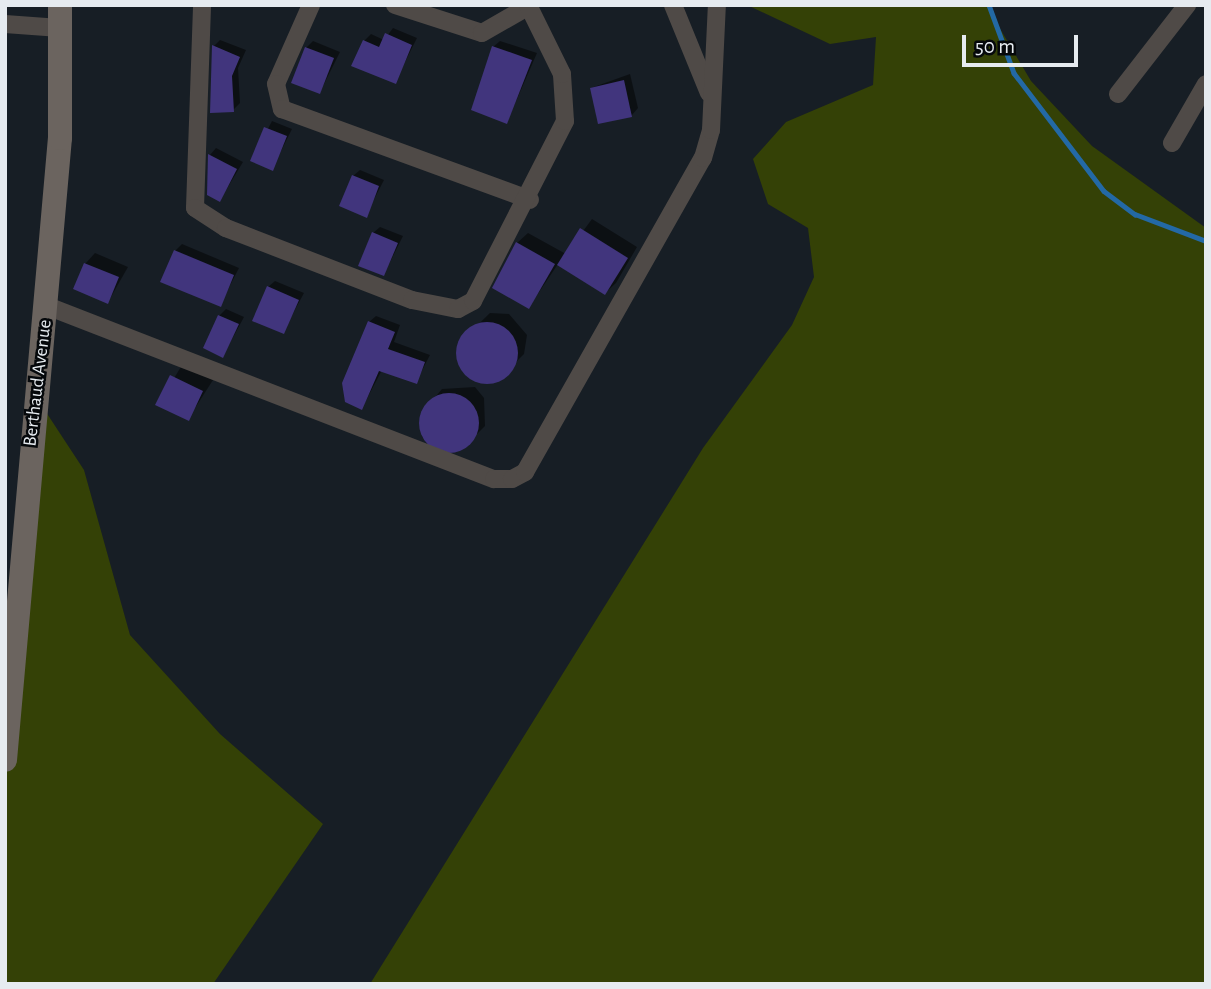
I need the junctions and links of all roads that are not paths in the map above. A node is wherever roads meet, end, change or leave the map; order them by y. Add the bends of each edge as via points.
1 (311, 5) edge
2 (395, 5) edge
3 (673, 5) edge
4 (717, 5) edge
5 (1187, 5) edge
6 (203, 6) edge
7 (529, 6) edge
8 (60, 17) edge
9 (5, 24) edge
10 (1206, 84) edge
11 (1118, 94) dead end
12 (712, 101) junction
13 (1172, 143) dead end
14 (530, 200) junction
15 (47, 306) junction
16 (11, 597) edge
17 (5, 760) edge

1 - 14 street via 276,85 282,109
2 - 7 street via 482,33
3 - 12 street
4 - 12 street
5 - 11 street
6 - 14 street via 191,197 207,219 412,300 458,309 473,301
7 - 14 street via 562,74 567,98 565,121
8 - 9 street
8 - 15 street, Berthaud Avenue via 63,89
10 - 13 street
12 - 15 street via 703,158 525,472 512,479 494,479
15 - 16 street, Berthaud Avenue
16 - 17 street, Berthaud Avenue

